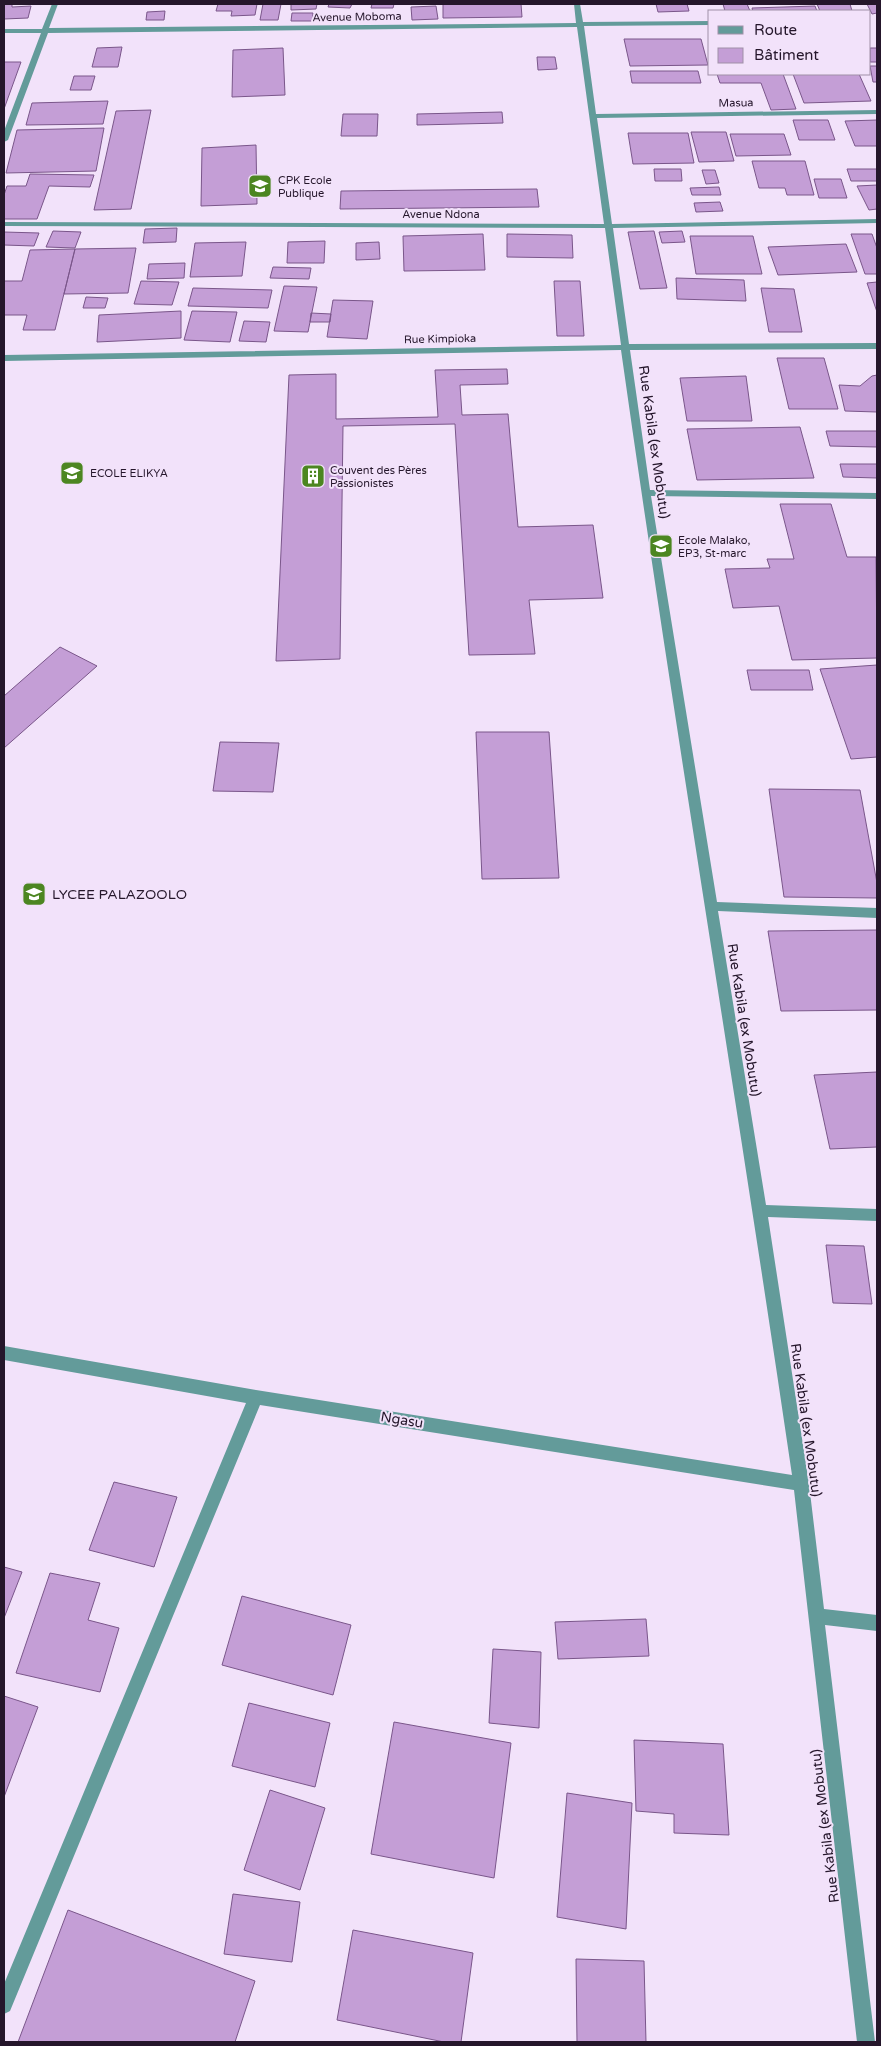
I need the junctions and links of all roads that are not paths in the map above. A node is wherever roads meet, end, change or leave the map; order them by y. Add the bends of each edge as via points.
1 (55, 4) edge
2 (577, 4) edge
3 (708, 23) edge
4 (580, 24) junction
5 (4, 31) edge
6 (44, 31) junction
7 (877, 112) edge
8 (594, 116) junction
9 (7, 120) edge
10 (4, 140) edge
11 (877, 221) edge
12 (4, 224) edge
13 (608, 226) junction
14 (877, 346) edge
15 (626, 347) junction
16 (4, 358) edge
17 (646, 493) junction
18 (877, 496) edge
19 (710, 906) junction
20 (877, 913) edge
21 (760, 1211) junction
22 (877, 1215) edge
23 (4, 1353) edge
24 (256, 1397) junction
25 (801, 1484) junction
26 (815, 1616) junction
27 (877, 1623) edge
28 (4, 2005) edge
29 (866, 2042) edge

1 - 6 street
2 - 4 street, Rue Kabila (ex Mobutu)
3 - 4 street, Avenue Moboma
4 - 6 street, Avenue Moboma
4 - 8 street, Rue Kabila (ex Mobutu)
5 - 6 street, Avenue Moboma
6 - 9 street
7 - 8 street, Masua
8 - 13 street, Rue Kabila (ex Mobutu)
9 - 10 street
11 - 13 street, Avenue Ndona
12 - 13 street, Avenue Ndona
13 - 15 street, Rue Kabila (ex Mobutu)
14 - 15 street, Rue Kimpioka
15 - 16 street, Rue Kimpioka
15 - 17 street, Rue Kabila (ex Mobutu)
17 - 18 street
17 - 19 street, Rue Kabila (ex Mobutu)
19 - 20 street
19 - 21 street, Rue Kabila (ex Mobutu)
21 - 22 street
21 - 25 street, Rue Kabila (ex Mobutu)
23 - 24 street, Ngasu
24 - 25 street, Ngasu
24 - 28 street
25 - 26 street, Rue Kabila (ex Mobutu)
26 - 27 street
26 - 29 street, Rue Kabila (ex Mobutu)

